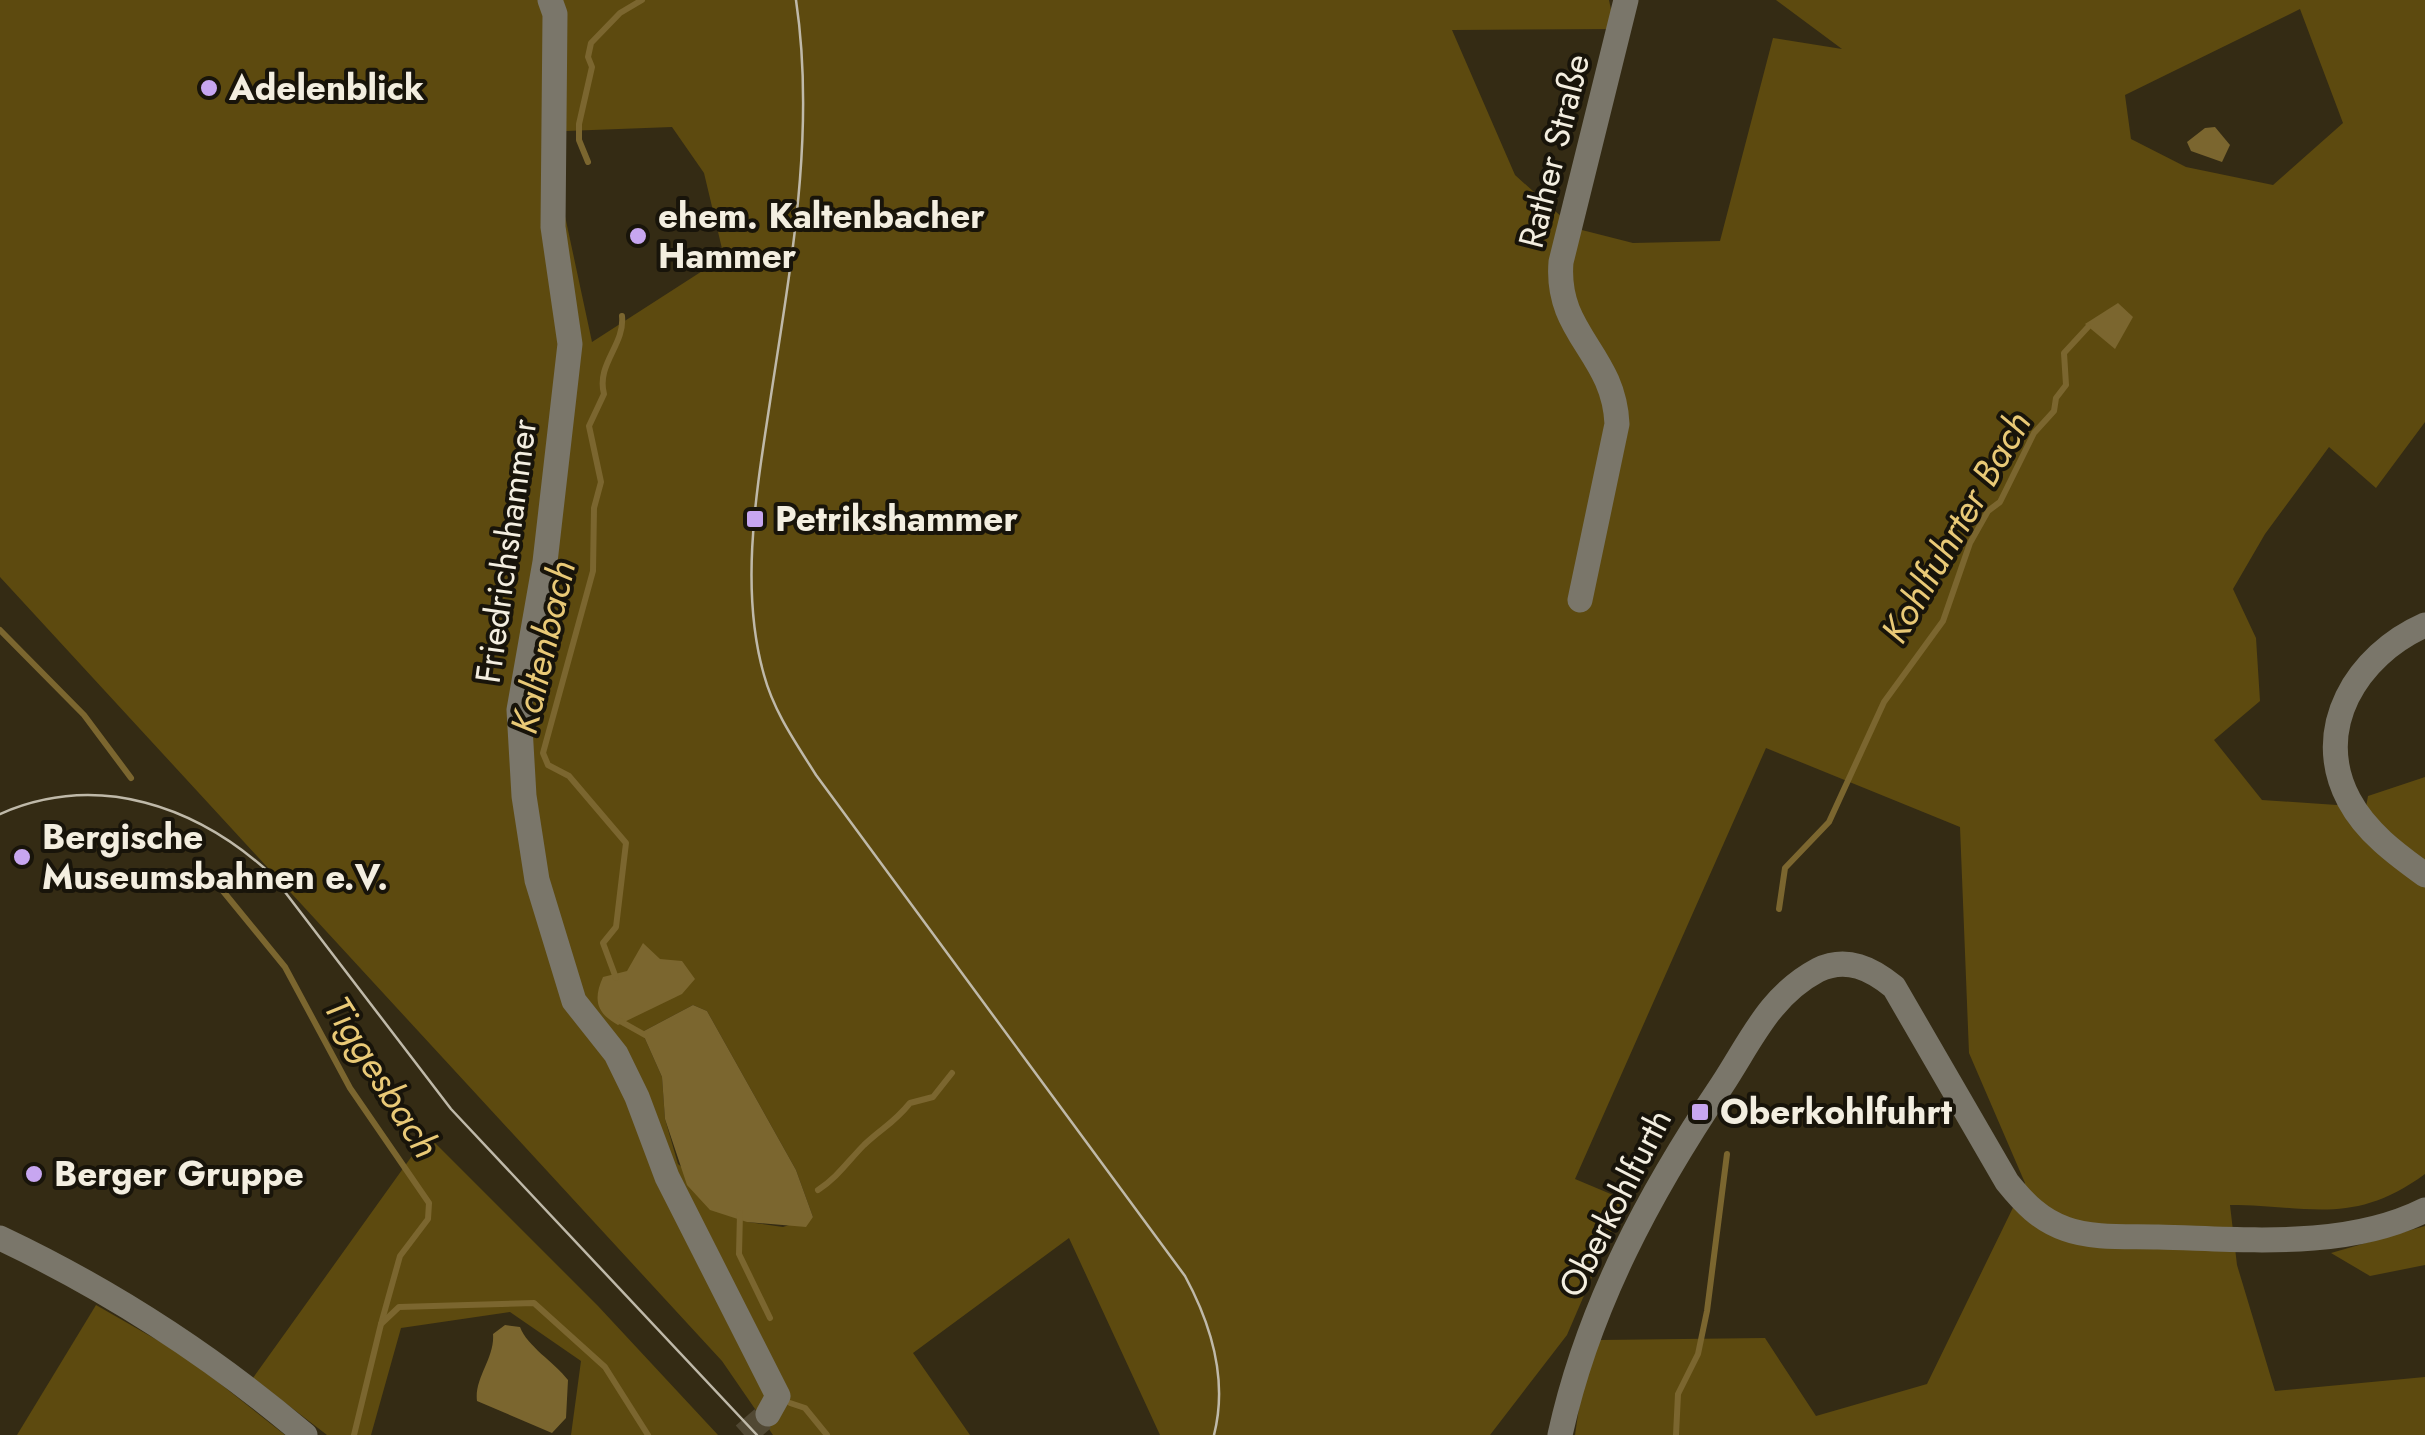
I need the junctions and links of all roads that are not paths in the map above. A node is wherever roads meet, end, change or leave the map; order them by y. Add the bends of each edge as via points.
1 (550, 0) edge
2 (1626, 0) edge
3 (1580, 600) dead end
4 (2425, 625) edge
5 (2425, 875) edge
6 (2425, 1210) edge
7 (0, 1238) edge
8 (768, 1414) dead end
9 (305, 1435) edge
10 (1560, 1435) edge

1 - 8 street, Friedrichshammer via 556,14 553,227 570,344 545,562 518,710 524,796 538,880 574,1001 616,1054 667,1177 763,1360 778,1396
2 - 3 street, Rather Straße via 1561,262 1559,292 1568,319 1616,398 1617,424
4 - 5 street via 2363,671 2347,693 2334,740 2336,770 2350,802 2382,843
6 - 10 street, Oberkohlfurth via 2341,1234 2284,1239 2068,1230 2029,1210 1963,1112 1894,987 1870,968 1820,969 1772,1002 1659,1180 1583,1346
7 - 9 street via 77,1275 180,1341

